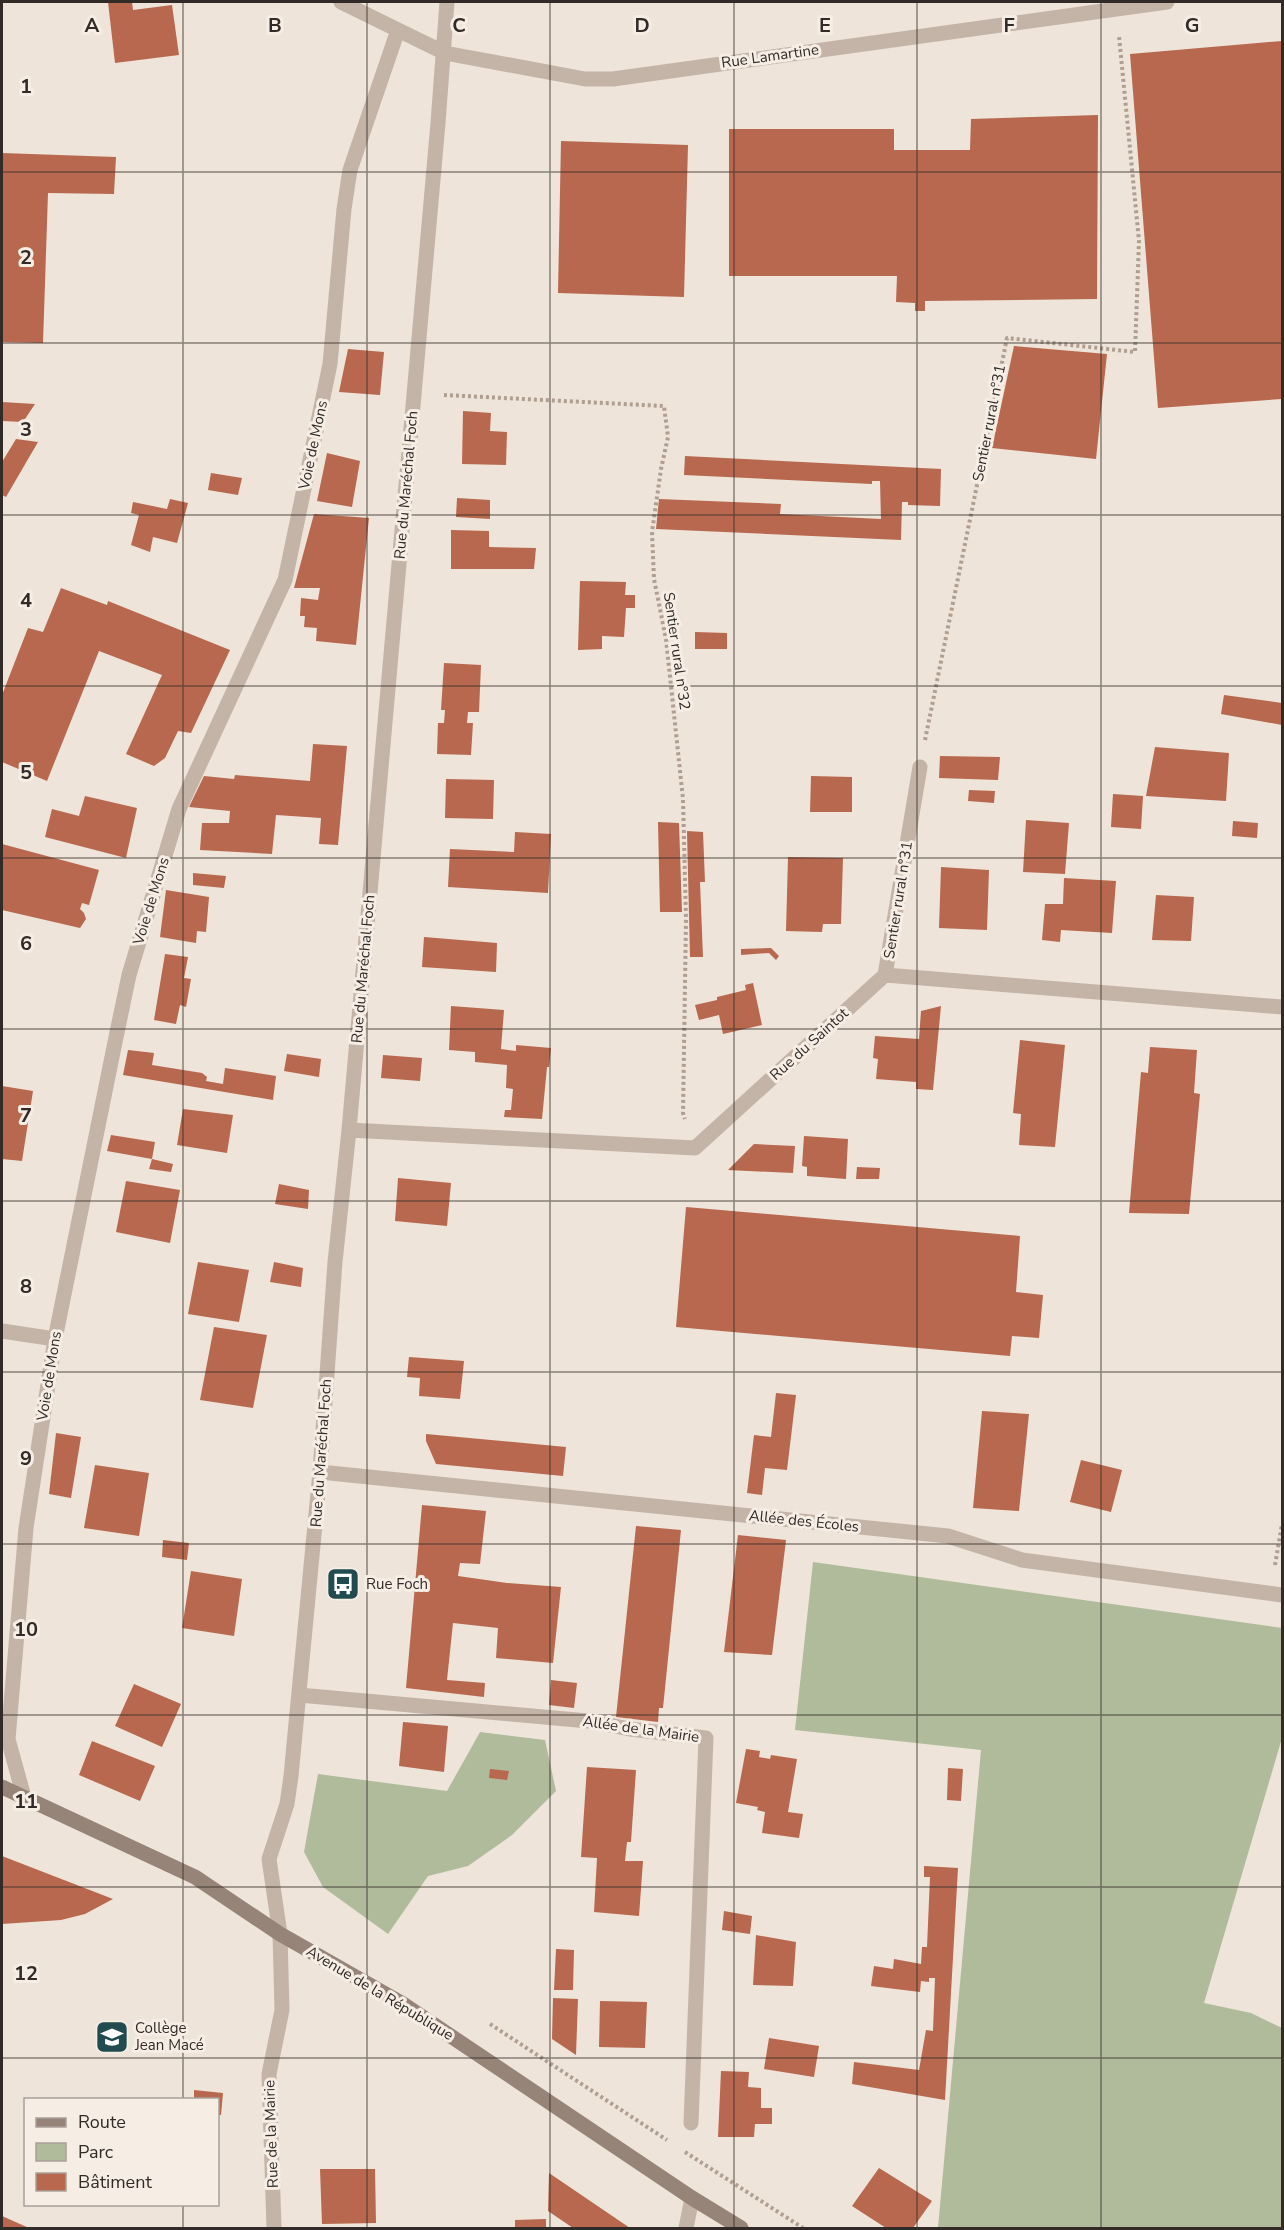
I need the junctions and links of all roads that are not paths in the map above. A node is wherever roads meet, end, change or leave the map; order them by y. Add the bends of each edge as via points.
1 (341, 2) edge
2 (447, 2) edge
3 (1167, 2) edge
4 (398, 30) junction
5 (444, 53) junction
6 (920, 767) road end
7 (885, 975) junction
8 (1282, 1007) edge
9 (349, 1130) junction
10 (2, 1332) edge
11 (55, 1339) junction
12 (320, 1472) junction
13 (1276, 1594) edge
14 (299, 1695) junction
15 (2, 1787) edge
16 (24, 1797) junction
17 (280, 1934) junction
18 (691, 2123) dead end
19 (692, 2198) junction
20 (274, 2229) edge
21 (686, 2229) edge
22 (741, 2229) edge

1 - 4 street, Rue Lamartine
2 - 5 street, Rue du Maréchal Foch
3 - 5 street, Rue Lamartine via 613,79 585,79
4 - 5 street, Rue Lamartine
4 - 11 street, Voie de Mons via 350,170 330,364 285,580 178,809 129,975
5 - 9 street, Rue du Maréchal Foch
6 - 7 street, Sentier rural n°31
7 - 8 street
7 - 9 street, Rue du Saintot via 695,1148
9 - 12 street, Rue du Maréchal Foch via 334,1262
10 - 11 street
11 - 16 street, Voie de Mons via 26,1528 8,1739
12 - 13 street, Allée des Écoles via 948,1536 1022,1560
12 - 14 street, Rue du Maréchal Foch
14 - 17 street, Rue du Maréchal Foch via 287,1804 269,1858
14 - 18 street, Allée de la Mairie via 588,1721 706,1738
15 - 16 main road, Avenue de la République
16 - 17 main road, Avenue de la République via 195,1877
17 - 19 main road, Avenue de la République via 403,2004
17 - 20 street, Rue de la Mairie via 282,2010 269,2074
19 - 21 street
19 - 22 main road, Avenue de la République

